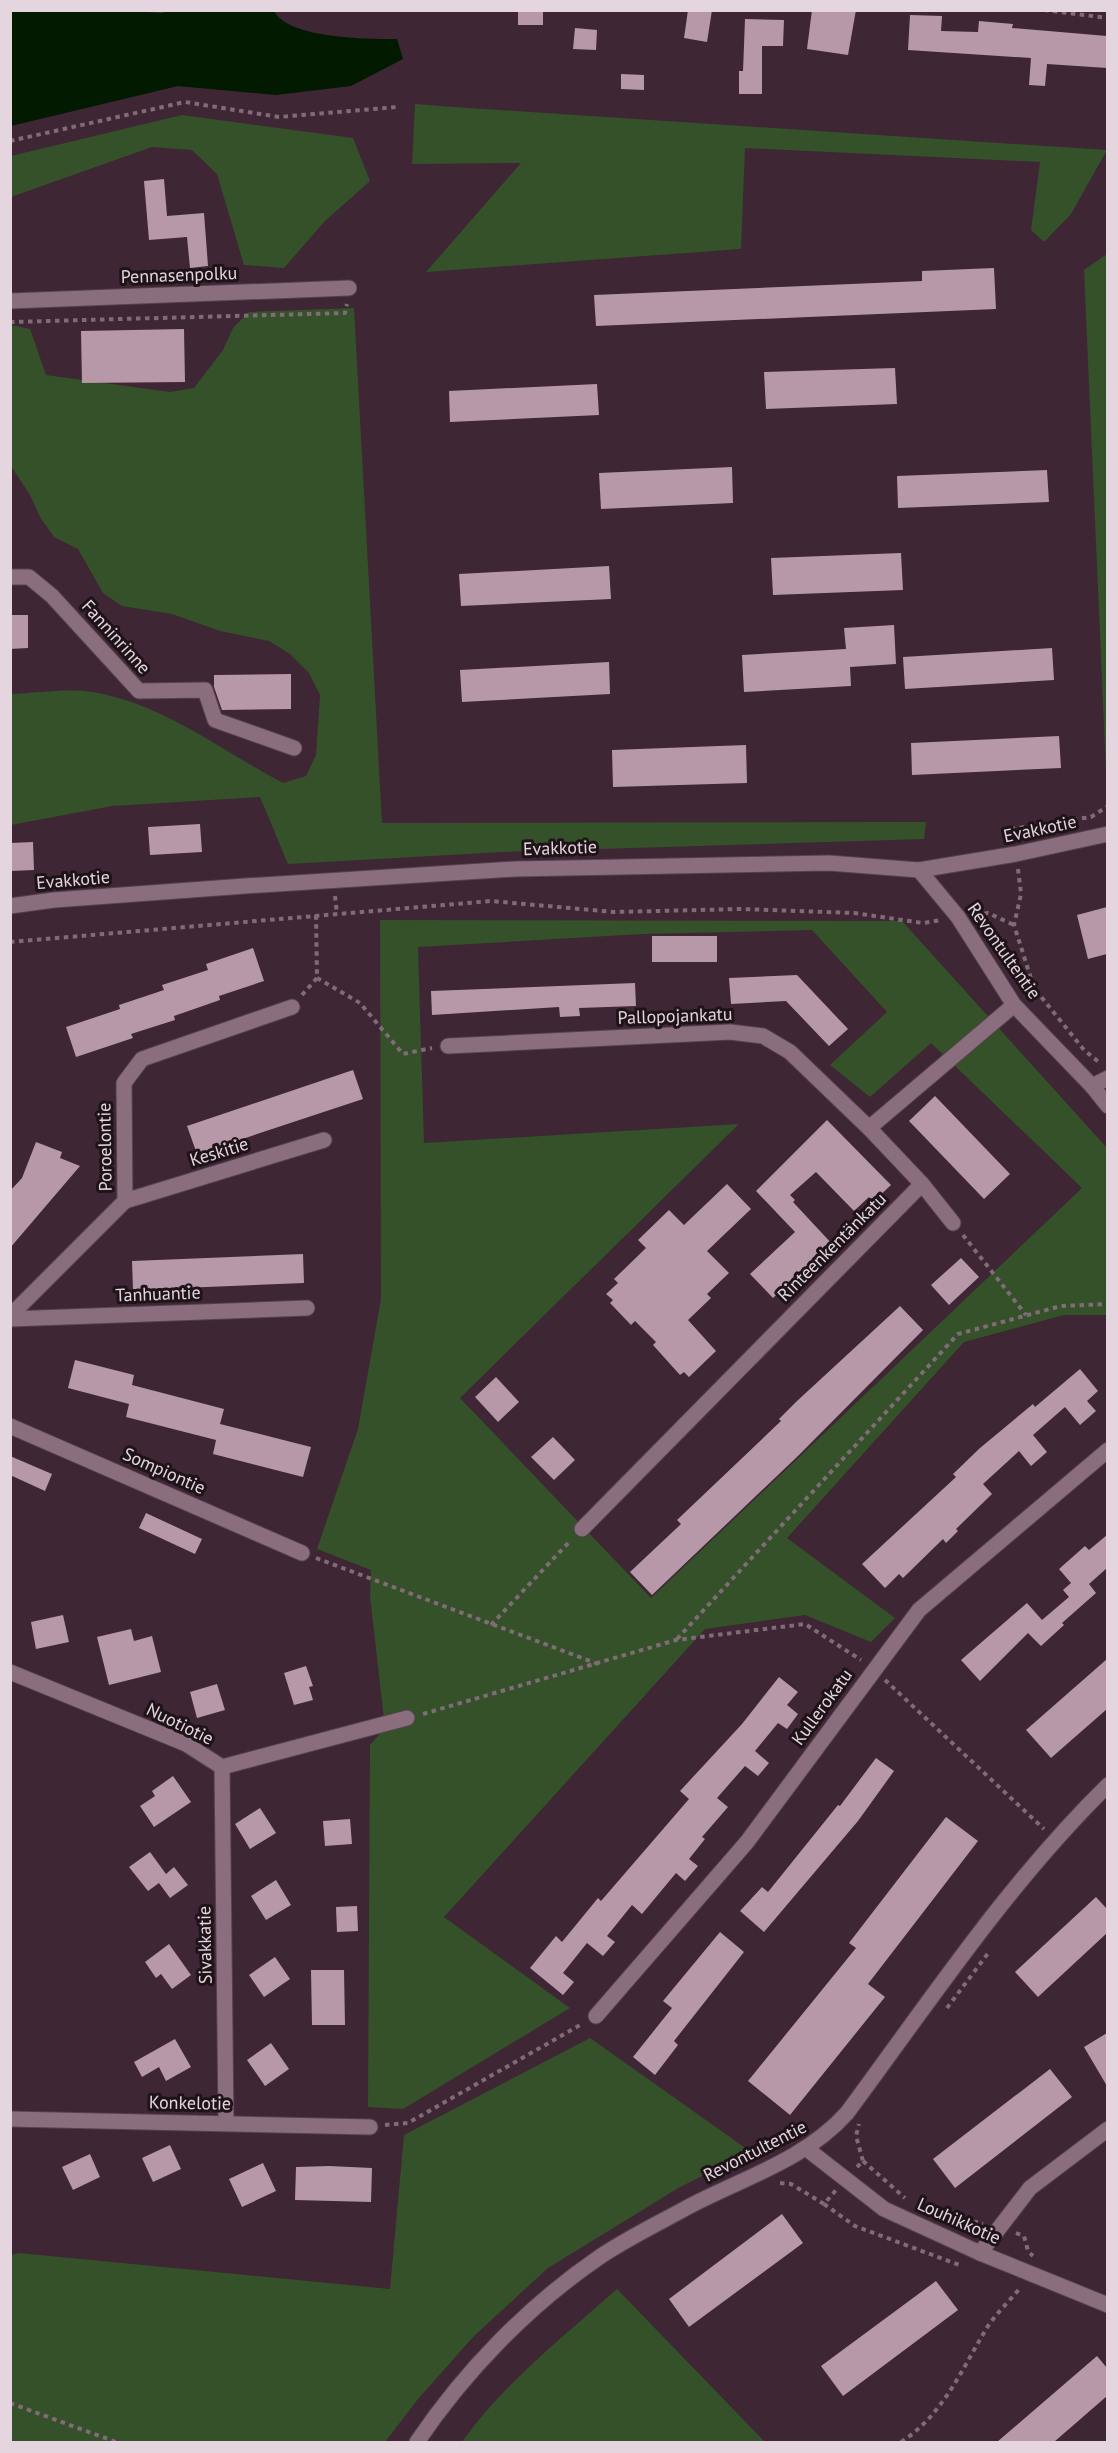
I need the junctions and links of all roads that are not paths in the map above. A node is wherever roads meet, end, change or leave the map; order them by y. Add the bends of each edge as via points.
1 (349, 288) dead end
2 (10, 301) edge
3 (10, 577) edge
4 (294, 748) dead end
5 (1107, 834) edge
6 (920, 870) junction
7 (10, 906) edge
8 (1014, 1005) junction
9 (292, 1007) road end
10 (448, 1046) road end
11 (1107, 1078) edge
12 (1092, 1086) junction
13 (1107, 1106) edge
14 (869, 1128) junction
15 (324, 1140) dead end
16 (922, 1184) junction
17 (125, 1202) junction
18 (953, 1223) road end
19 (307, 1308) dead end
20 (10, 1317) edge
21 (10, 1426) edge
22 (1107, 1450) edge
23 (582, 1529) road end
24 (302, 1553) road end
25 (10, 1672) edge
26 (407, 1718) road end
27 (222, 1767) junction
28 (1107, 1785) edge
29 (596, 2016) road end
30 (10, 2119) edge
31 (226, 2123) junction
32 (370, 2127) road end
33 (1107, 2129) edge
34 (807, 2150) junction
35 (980, 2253) junction
36 (1107, 2305) edge
37 (417, 2442) edge

1 - 2 street, Pennasenpolku
3 - 4 street, Fanninrinne via 29,577 52,596 139,691 205,690 216,720
5 - 6 street, Evakkotie
6 - 7 street, Evakkotie via 829,863 515,869
6 - 8 street, Revontultentie via 958,917
8 - 12 street, Revontultentie
8 - 14 street
9 - 17 street, Poroelontie via 142,1059 124,1083
10 - 14 street, Pallopojankatu via 730,1032 764,1036 790,1052
11 - 12 street
12 - 13 street, Revontultentie
14 - 16 street
15 - 17 street, Keskitie
16 - 18 street
16 - 23 street, Rinteenkentänkatu
17 - 20 street, Poroelontie
19 - 20 street, Tanhuantie
21 - 24 street, Sompiontie
22 - 29 street, Kullerokatu via 919,1610 747,1842
25 - 27 street, Nuotiotie via 186,1744
26 - 27 street, Nuotiotie
27 - 31 street, Sivakkatie
28 - 34 street, Revontultentie via 1010,1894 847,2113
30 - 31 street, Konkelotie
31 - 32 street, Konkelotie
33 - 35 street via 1030,2188
34 - 35 street, Louhikkotie via 884,2209
34 - 37 street, Revontultentie via 689,2207 601,2256 483,2356
35 - 36 street, Louhikkotie

